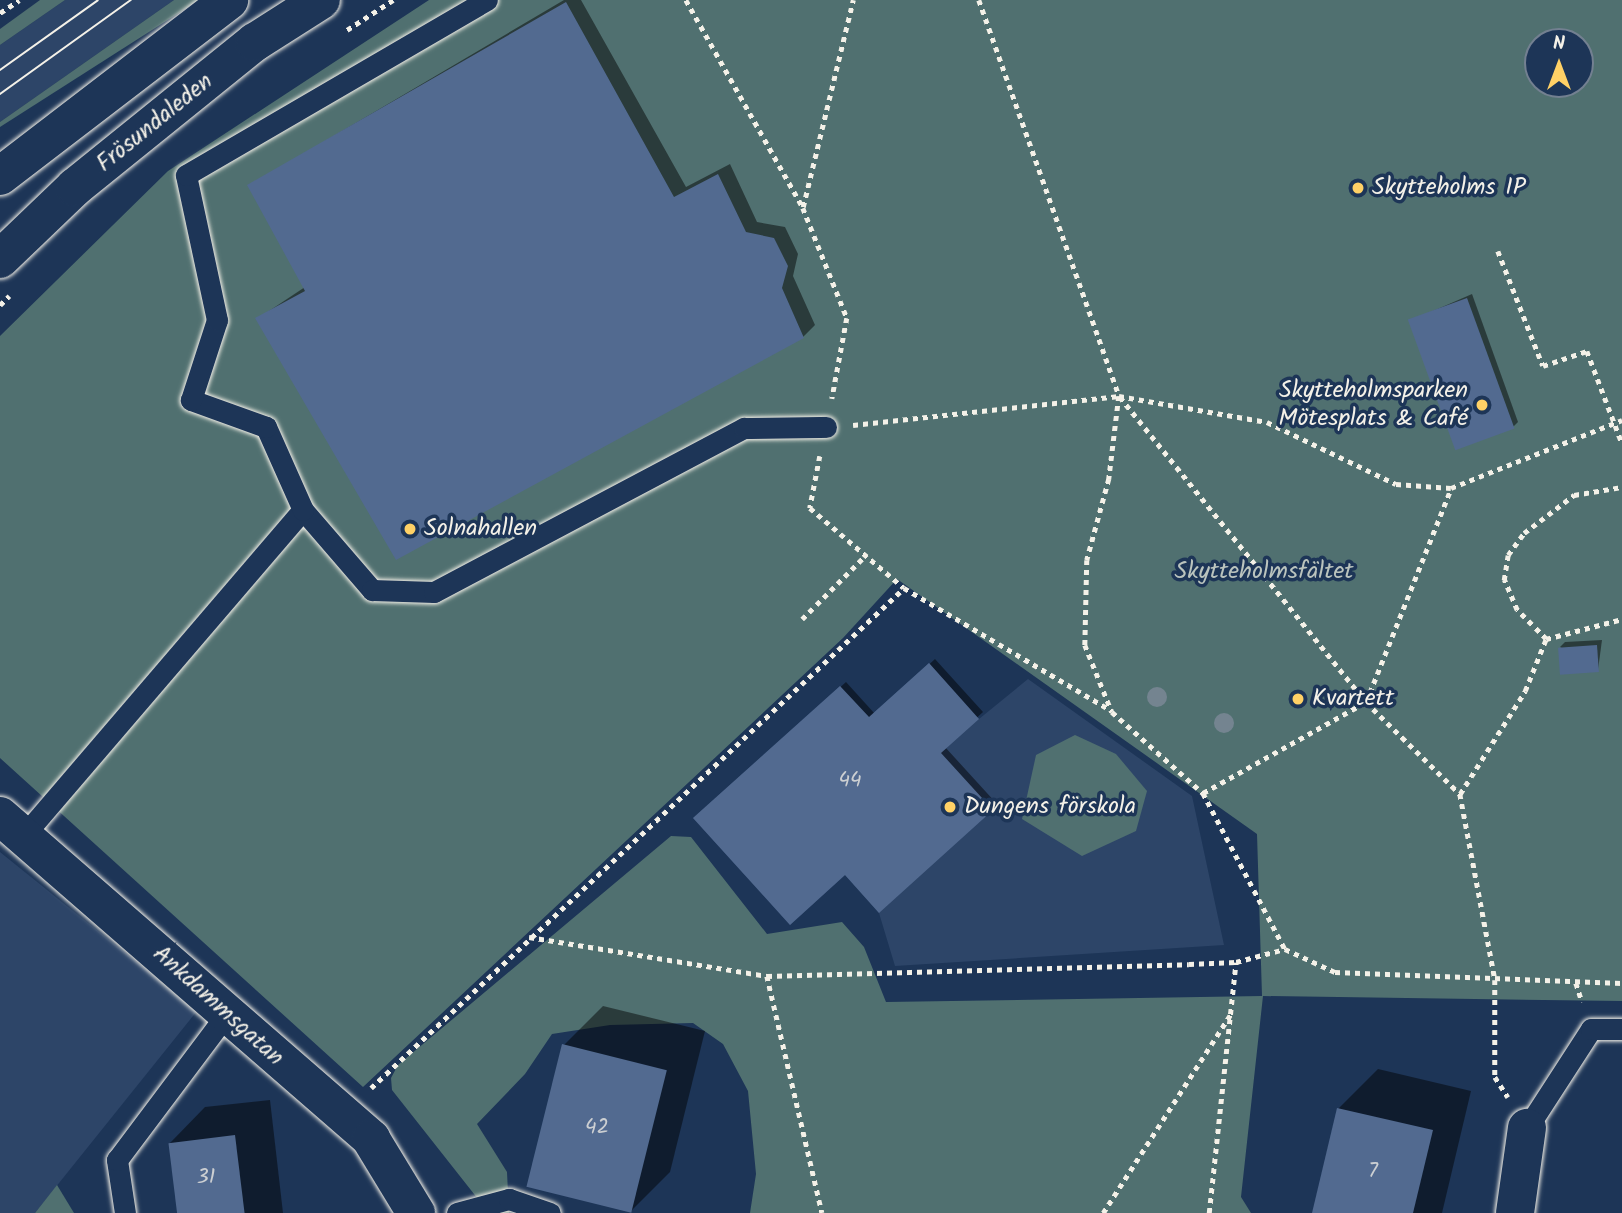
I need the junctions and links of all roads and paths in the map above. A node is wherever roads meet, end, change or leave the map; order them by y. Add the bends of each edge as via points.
1 (19, 0) edge
2 (229, 0) edge
3 (321, 0) edge
4 (487, 0) edge
5 (686, 0) edge
6 (853, 0) edge
7 (979, 0) edge
8 (0, 13) edge
9 (0, 176) edge
10 (1498, 251) dead end
11 (0, 259) edge
12 (1119, 396) junction
13 (1622, 420) edge
14 (1615, 423) junction
15 (826, 427) joint
16 (1622, 443) edge
17 (1622, 487) edge
18 (1451, 488) junction
19 (303, 510) junction
20 (866, 555) dead end
21 (802, 619) dead end
22 (1622, 619) edge
23 (1546, 639) junction
24 (1366, 702) junction
25 (1112, 712) junction
26 (1203, 793) junction
27 (1460, 794) junction
28 (12, 826) edge
29 (529, 937) junction
30 (1285, 949) junction
31 (1236, 962) junction
32 (767, 976) junction
33 (1495, 980) junction
34 (1622, 983) edge
35 (1232, 1013) junction
36 (226, 1015) junction
37 (1622, 1029) edge
38 (343, 1116) junction
39 (1527, 1128) junction
40 (125, 1213) edge
41 (416, 1213) edge
42 (457, 1213) edge
43 (550, 1213) edge
44 (822, 1213) edge
45 (1103, 1213) edge
46 (1209, 1213) edge
47 (1515, 1213) edge

1 - 8 path
2 - 9 main road, Frösundaleden
3 - 11 main road, Frösundaleden via 255,42 75,187
4 - 19 lane via 186,175 217,320 191,400 266,427
5 - 6 path via 803,208
7 - 12 path
10 - 14 path via 1543,366 1587,351
12 - 15 path
12 - 18 path via 1267,422 1396,484
12 - 24 path
12 - 25 path via 1109,479 1087,560 1085,645
13 - 14 path
14 - 16 path
14 - 18 path
15 - 19 lane via 744,428 434,592 372,590
17 - 23 path via 1574,495 1524,533 1508,555 1504,580 1517,610
18 - 24 path
19 - 28 lane
20 - 21 path
22 - 23 path
23 - 27 path via 1525,691
24 - 26 path
24 - 27 path
25 - 26 path
25 - 29 path via 904,588
26 - 30 path
27 - 33 path
28 - 36 main road, Ankdammsgatan
29 - 32 path
29 - 38 path
30 - 31 path
30 - 33 path via 1335,972
31 - 32 path
31 - 35 path
32 - 44 path
33 - 34 path
33 - 39 path via 1495,1077
35 - 45 path
35 - 46 path
36 - 38 main road, Ankdammsgatan
36 - 40 lane via 117,1160
37 - 39 lane via 1591,1029
38 - 41 main road, Ankdammsgatan via 371,1139
39 - 47 main road
42 - 43 lane via 509,1199

